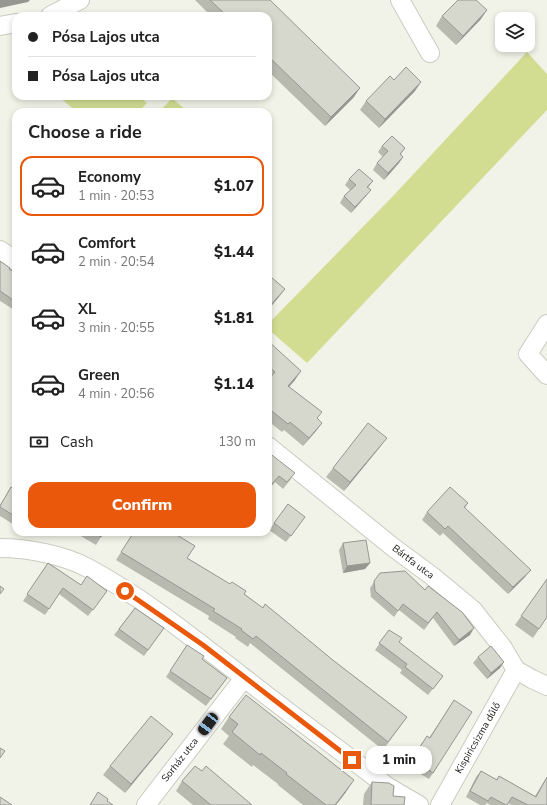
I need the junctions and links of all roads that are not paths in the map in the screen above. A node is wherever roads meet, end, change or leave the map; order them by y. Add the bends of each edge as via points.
1 (80, 0) edge
2 (400, 0) edge
3 (58, 12) edge
4 (12, 24) edge
5 (0, 26) edge
6 (430, 53) dead end
7 (0, 250) edge
8 (12, 258) edge
9 (547, 324) edge
10 (547, 375) edge
11 (272, 449) edge
12 (0, 548) edge
13 (516, 670) junction
14 (244, 678) junction
15 (547, 686) edge
16 (146, 805) edge
17 (419, 805) edge
18 (440, 805) edge

1 - 3 street
2 - 6 street
4 - 5 street
7 - 8 street
9 - 10 street via 528,354
11 - 13 street, Bártfa utca via 473,610 503,648
12 - 14 street via 53,555 87,568 138,599
13 - 15 street
13 - 18 street, Kispiricsizma dűlő
14 - 16 street, Sorház utca
14 - 17 street via 388,787

